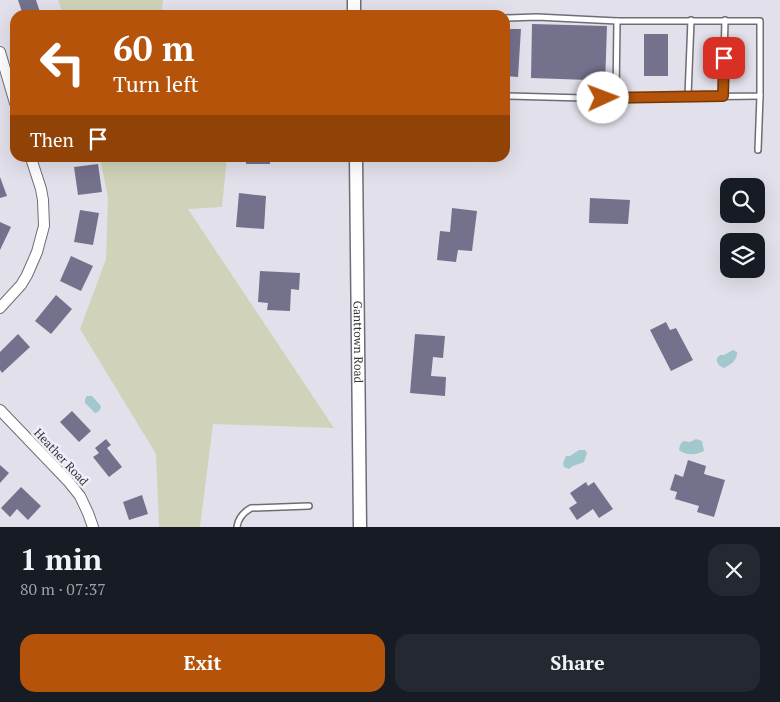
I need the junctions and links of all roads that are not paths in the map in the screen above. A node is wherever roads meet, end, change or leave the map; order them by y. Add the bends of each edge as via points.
1 (510, 18) edge
2 (691, 20) junction
3 (725, 20) junction
4 (617, 21) junction
5 (0, 52) edge
6 (10, 86) edge
7 (510, 96) edge
8 (688, 96) junction
9 (723, 96) junction
10 (760, 96) junction
11 (616, 97) junction
12 (584, 98) dead end
13 (603, 98) dead end
14 (758, 150) dead end
15 (32, 162) edge
16 (356, 162) edge
17 (0, 308) edge
18 (0, 410) edge
19 (309, 506) dead end
20 (93, 527) edge
21 (237, 527) edge
22 (360, 527) edge

1 - 4 lane
2 - 3 lane
2 - 4 lane
2 - 8 lane
3 - 9 lane
3 - 10 lane via 760,21
4 - 11 lane
5 - 6 street
7 - 12 lane
8 - 9 lane
8 - 11 lane
9 - 10 lane
10 - 14 lane
11 - 13 lane
15 - 17 street via 42,195 44,226 27,275
16 - 22 street, Ganttown Road
18 - 20 street, Heather Road via 80,496
19 - 21 lane via 251,508 241,516

